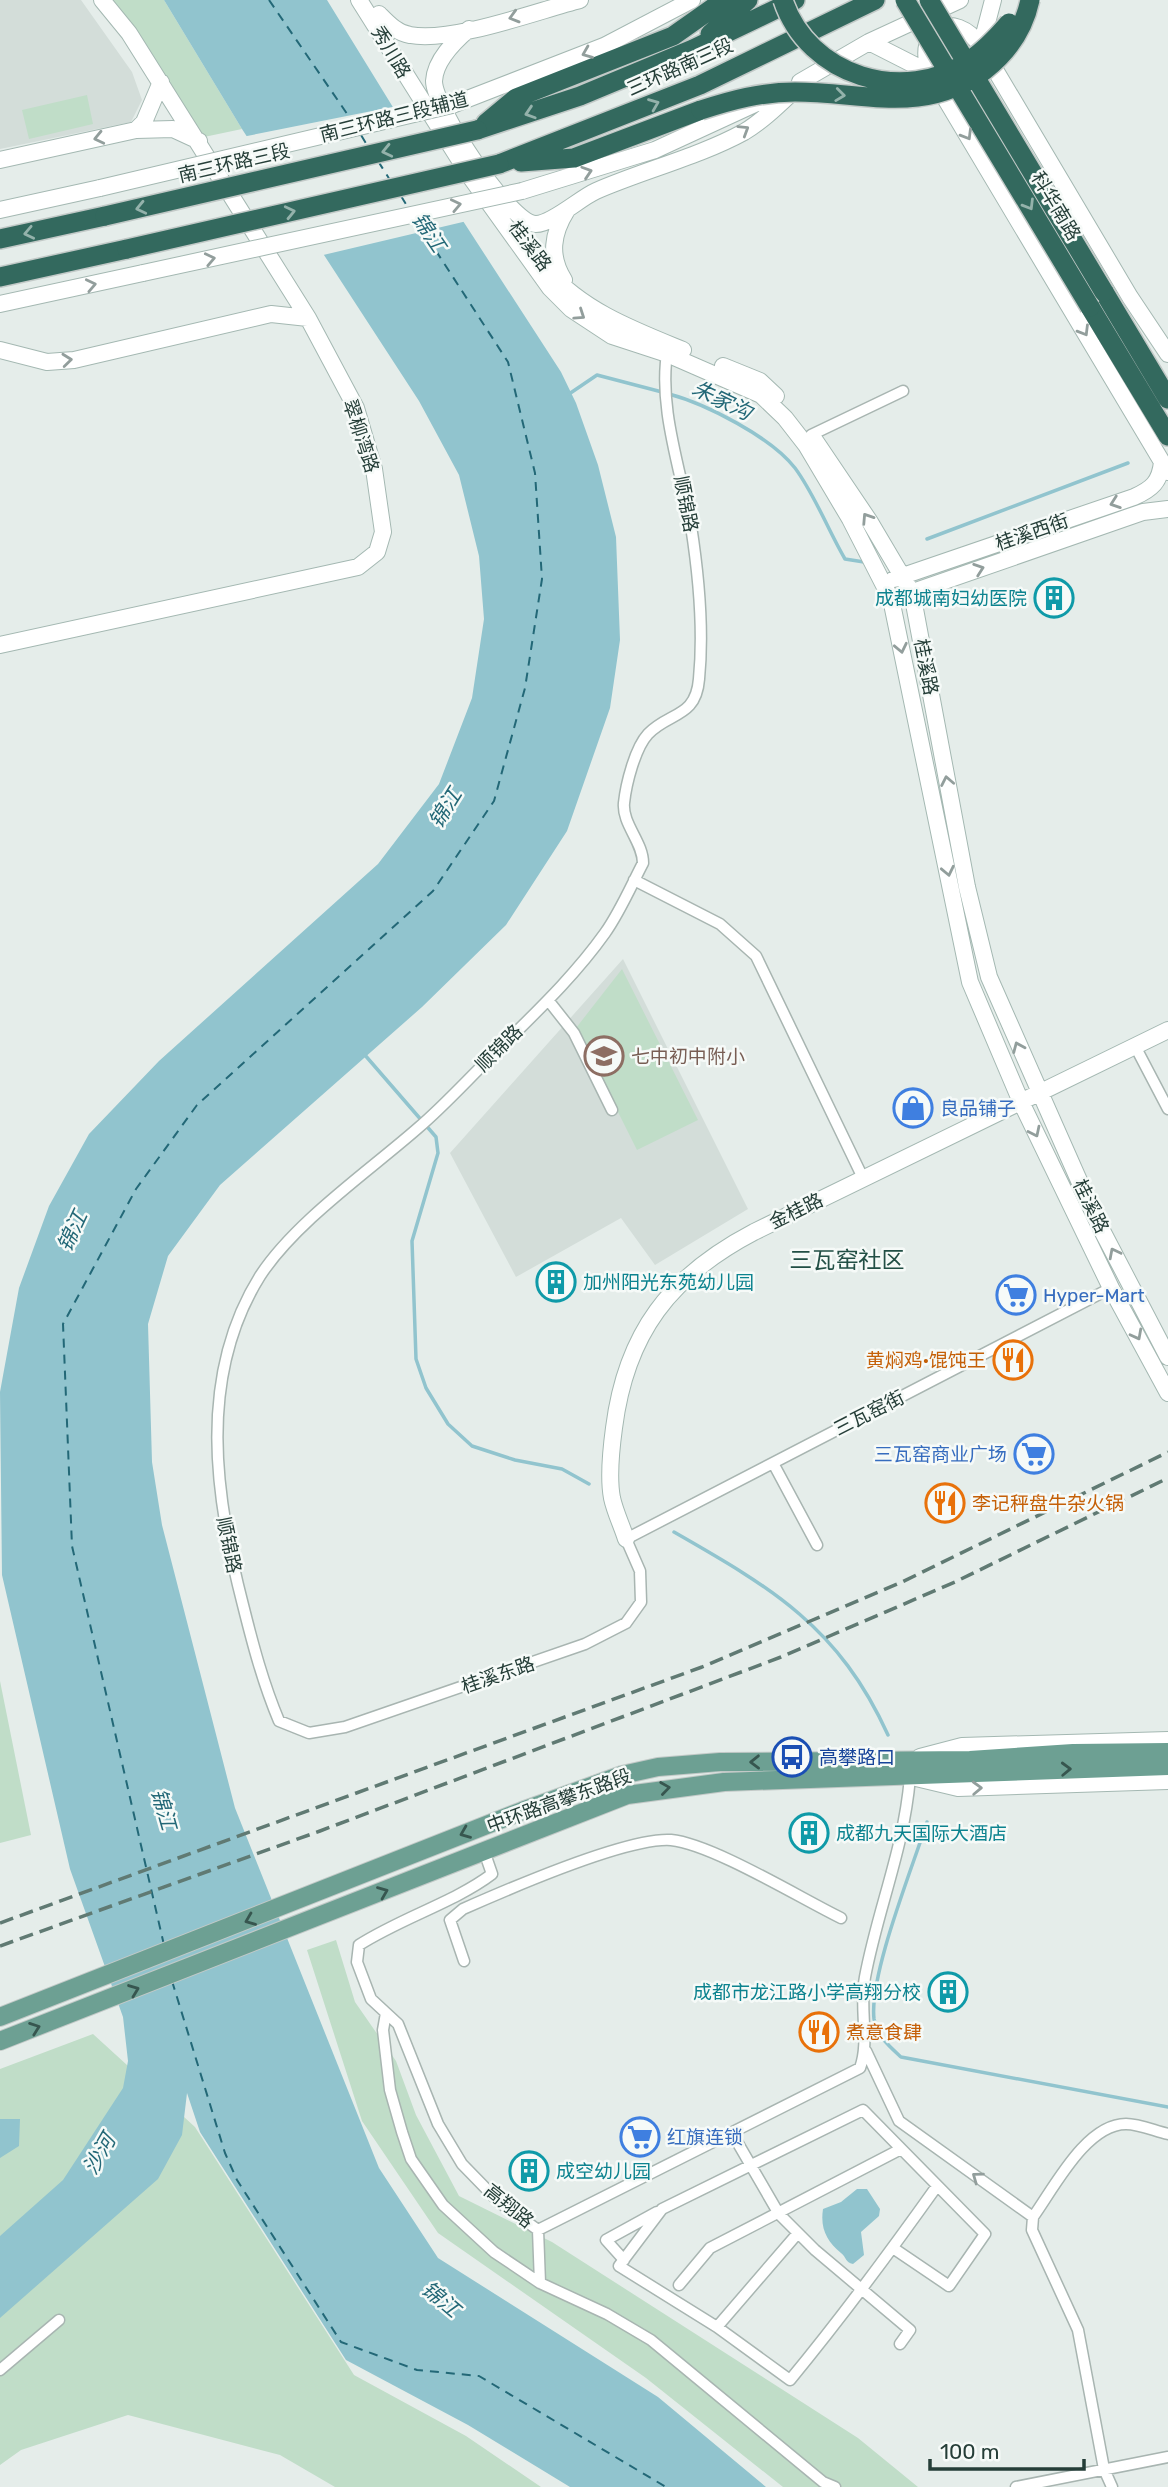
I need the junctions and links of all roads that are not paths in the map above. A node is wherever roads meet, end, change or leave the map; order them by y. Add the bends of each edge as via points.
1 (102, 0) edge
2 (359, 0) edge
3 (370, 0) edge
4 (580, 0) edge
5 (692, 0) edge
6 (724, 0) edge
7 (748, 0) edge
8 (783, 0) edge
9 (795, 0) edge
10 (875, 0) edge
11 (905, 0) edge
12 (929, 0) edge
13 (960, 0) edge
14 (993, 0) edge
15 (1029, 0) edge
16 (379, 14) junction
17 (470, 29) junction
18 (869, 42) junction
19 (981, 46) junction
20 (694, 49) junction
21 (413, 70) joint
22 (930, 73) junction
23 (809, 77) junction
24 (161, 82) junction
25 (423, 104) joint
26 (136, 130) junction
27 (477, 130) junction
28 (199, 141) junction
29 (0, 160) edge
30 (499, 164) junction
31 (570, 205) junction
32 (0, 210) edge
33 (0, 239) edge
34 (92, 257) junction
35 (0, 277) edge
36 (284, 279) junction
37 (0, 289) edge
38 (572, 292) junction
39 (0, 304) edge
40 (271, 314) junction
41 (308, 318) junction
42 (668, 349) junction
43 (0, 350) edge
44 (1138, 350) junction
45 (1168, 354) edge
46 (1168, 382) edge
47 (1139, 387) junction
48 (903, 391) dead end
49 (1168, 399) edge
50 (1136, 418) junction
51 (810, 435) junction
52 (1168, 436) edge
53 (1165, 467) edge
54 (1168, 509) edge
55 (903, 576) junction
56 (884, 582) junction
57 (912, 593) junction
58 (891, 599) junction
59 (0, 645) edge
60 (634, 880) junction
61 (548, 1000) junction
62 (1168, 1030) edge
63 (1135, 1046) junction
64 (1038, 1093) junction
65 (1021, 1102) junction
66 (1168, 1109) edge
67 (612, 1110) dead end
68 (863, 1178) junction
69 (1111, 1288) junction
70 (1168, 1357) edge
71 (1168, 1393) edge
72 (773, 1463) junction
73 (626, 1539) junction
74 (817, 1545) dead end
75 (279, 1721) joint
76 (1168, 1740) edge
77 (1168, 1752) edge
78 (972, 1766) junction
79 (1168, 1766) edge
80 (910, 1768) junction
81 (1168, 1781) edge
82 (484, 1852) junction
83 (841, 1919) dead end
84 (464, 1961) dead end
85 (386, 2013) junction
86 (0, 2017) edge
87 (0, 2041) edge
88 (866, 2051) junction
89 (732, 2133) junction
90 (1168, 2134) edge
91 (901, 2149) junction
92 (749, 2167) junction
93 (937, 2186) junction
94 (662, 2209) junction
95 (779, 2214) junction
96 (1033, 2217) junction
97 (538, 2230) junction
98 (798, 2233) junction
99 (892, 2249) junction
100 (624, 2260) junction
101 (540, 2283) junction
102 (679, 2285) dead end
103 (863, 2290) junction
104 (60, 2320) dead end
105 (717, 2327) junction
106 (900, 2344) dead end
107 (0, 2370) edge
108 (1168, 2456) edge
109 (1104, 2469) junction
110 (835, 2487) edge
111 (1017, 2487) edge
112 (1112, 2487) edge

1 - 24 main road, 翠柳湾路
2 - 25 main road, 秀川路
3 - 16 main road, 秀川路
4 -> 17 main road
5 -> 32 main road, 南三环路三段辅道, bridge via 604,46 453,105
6 - 27 highway via 673,36 516,98
7 - 20 highway
8 - 15 highway, bridge via 800,34 822,58 845,72 894,82 923,79 969,62
9 - 20 highway, 三环路南三段
30 -> 10 highway, 三环路南三段 via 700,85
11 -> 47 highway, 科华南路, bridge
12 - 44 highway, 科华南路, bridge
13 - 18 main road
14 - 19 main road
30 -> 15 highway, bridge via 574,158 754,94 911,99 941,94 969,81 995,61 1015,38
16 - 17 main road via 409,35
16 - 21 main road, 秀川路
17 - 31 main road via 442,60 434,79 437,97 489,183 520,219 535,224
18 - 22 main road
18 - 23 main road
19 - 22 main road via 962,27 949,24 935,31 924,54
19 - 45 main road
20 -> 27 highway, 三环路南三段 via 580,96
21 - 38 main road, 桂溪路 via 464,156 550,272
22 -> 50 main road
31 -> 23 main road via 746,131
39 -> 23 main road, bridge via 522,191 655,150
24 - 26 main road via 149,113
24 - 28 main road, 翠柳湾路
25 -> 42 main road, 桂溪路 via 542,276 571,309 611,336
26 - 28 main road via 173,129
26 -> 29 main road
27 -> 33 highway, 南三环路三段, bridge
28 - 36 main road, 翠柳湾路
34 -> 30 highway, bridge
31 - 38 main road via 552,246 557,268
34 - 35 highway
34 - 37 highway
36 - 40 main road via 286,299
36 - 41 main road, 翠柳湾路
38 - 42 main road, 桂溪路 via 611,320
40 - 41 main road
43 -> 40 main road via 47,362 74,360
41 - 59 main road, 翠柳湾路 via 356,408 369,451 383,533 377,552 358,567
42 - 51 main road, 桂溪路 via 760,381
42 - 56 main road, 桂溪路 via 761,395 785,418 838,498
42 - 60 street, 顺锦路 via 667,403 703,620 697,694 684,713 657,727 641,744 624,807 643,856
44 - 46 main road
44 - 49 highway, 科华南路
47 - 50 main road
47 - 52 highway, 科华南路
48 - 51 street
50 - 53 main road
55 -> 51 main road, 桂溪路
53 -> 55 main road, 桂溪西街 via 1153,487 1134,497
57 -> 54 main road, 桂溪西街 via 1143,512
55 - 56 main road, 桂溪西街
55 - 57 main road, 桂溪路
56 - 58 main road, 桂溪路
57 - 58 main road, 桂溪西街
64 -> 57 main road, 桂溪路 via 989,977 967,887
58 -> 65 main road, 桂溪路 via 970,982
60 - 61 street, 顺锦路 via 607,930
60 - 68 street via 720,924 757,956
61 - 67 street via 574,1033
61 - 75 street, 顺锦路 via 426,1122 300,1230 250,1296 219,1391 216,1470 227,1545 263,1683
62 - 63 main road, 金桂路
63 - 64 main road, 金桂路
63 - 66 street
64 - 65 main road, 金桂路
70 -> 64 main road, 桂溪路 via 1096,1219
65 - 68 main road, 金桂路
65 -> 69 main road, 桂溪路
68 - 73 main road, 金桂路 via 716,1252 666,1297 632,1350 617,1406 612,1498
69 -> 71 main road, 桂溪路
69 - 72 street, 三瓦窑街
72 - 73 street, 三瓦窑街
72 - 74 street
73 - 75 street, 桂溪东路 via 640,1571 641,1602 626,1623 585,1644 345,1727 309,1733
76 - 80 main road via 962,1746
77 - 78 main road, 中环路高攀东路段 via 1073,1753
78 -> 79 main road, 中环路高攀东路段
78 - 80 main road, 中环路高攀东路段
80 -> 81 main road via 958,1788
82 -> 80 main road, 中环路高攀东路段 via 627,1795 724,1782
80 -> 86 main road, 中环路高攀东路段 via 720,1762 622,1775
80 - 88 street via 906,1821 865,1977 861,2016
82 - 85 street, 高翔路 via 492,1874 359,1945 356,1962 371,1999
87 -> 82 main road, 中环路高攀东路段
83 - 84 street via 716,1855 671,1840 636,1844 463,1909 450,1920
85 - 97 street, 高翔路 via 398,2024 438,2124 462,2164 499,2202
85 - 101 street via 383,2030 390,2090 411,2158 443,2205 494,2252
88 - 89 street, 高翔路 via 860,2068
96 -> 88 street via 899,2121
89 - 92 street
89 - 97 street, 高翔路
90 - 96 street via 1126,2124 1090,2137
91 - 92 street via 863,2110
91 - 93 street
91 - 95 street
92 - 94 street
92 - 95 street
93 - 99 street
93 - 99 street via 985,2234 949,2286
94 - 100 street
94 - 100 street via 606,2240
95 - 98 street
95 - 102 street via 710,2248
96 - 109 street via 1032,2230 1078,2330
97 - 101 street
98 - 103 street
98 - 105 street
99 - 103 street
100 - 105 street via 619,2266
101 - 110 street via 651,2340 822,2482
103 - 105 street via 790,2379
103 - 106 street via 910,2330
104 - 107 street
108 - 109 street
109 - 111 street
109 - 112 street

